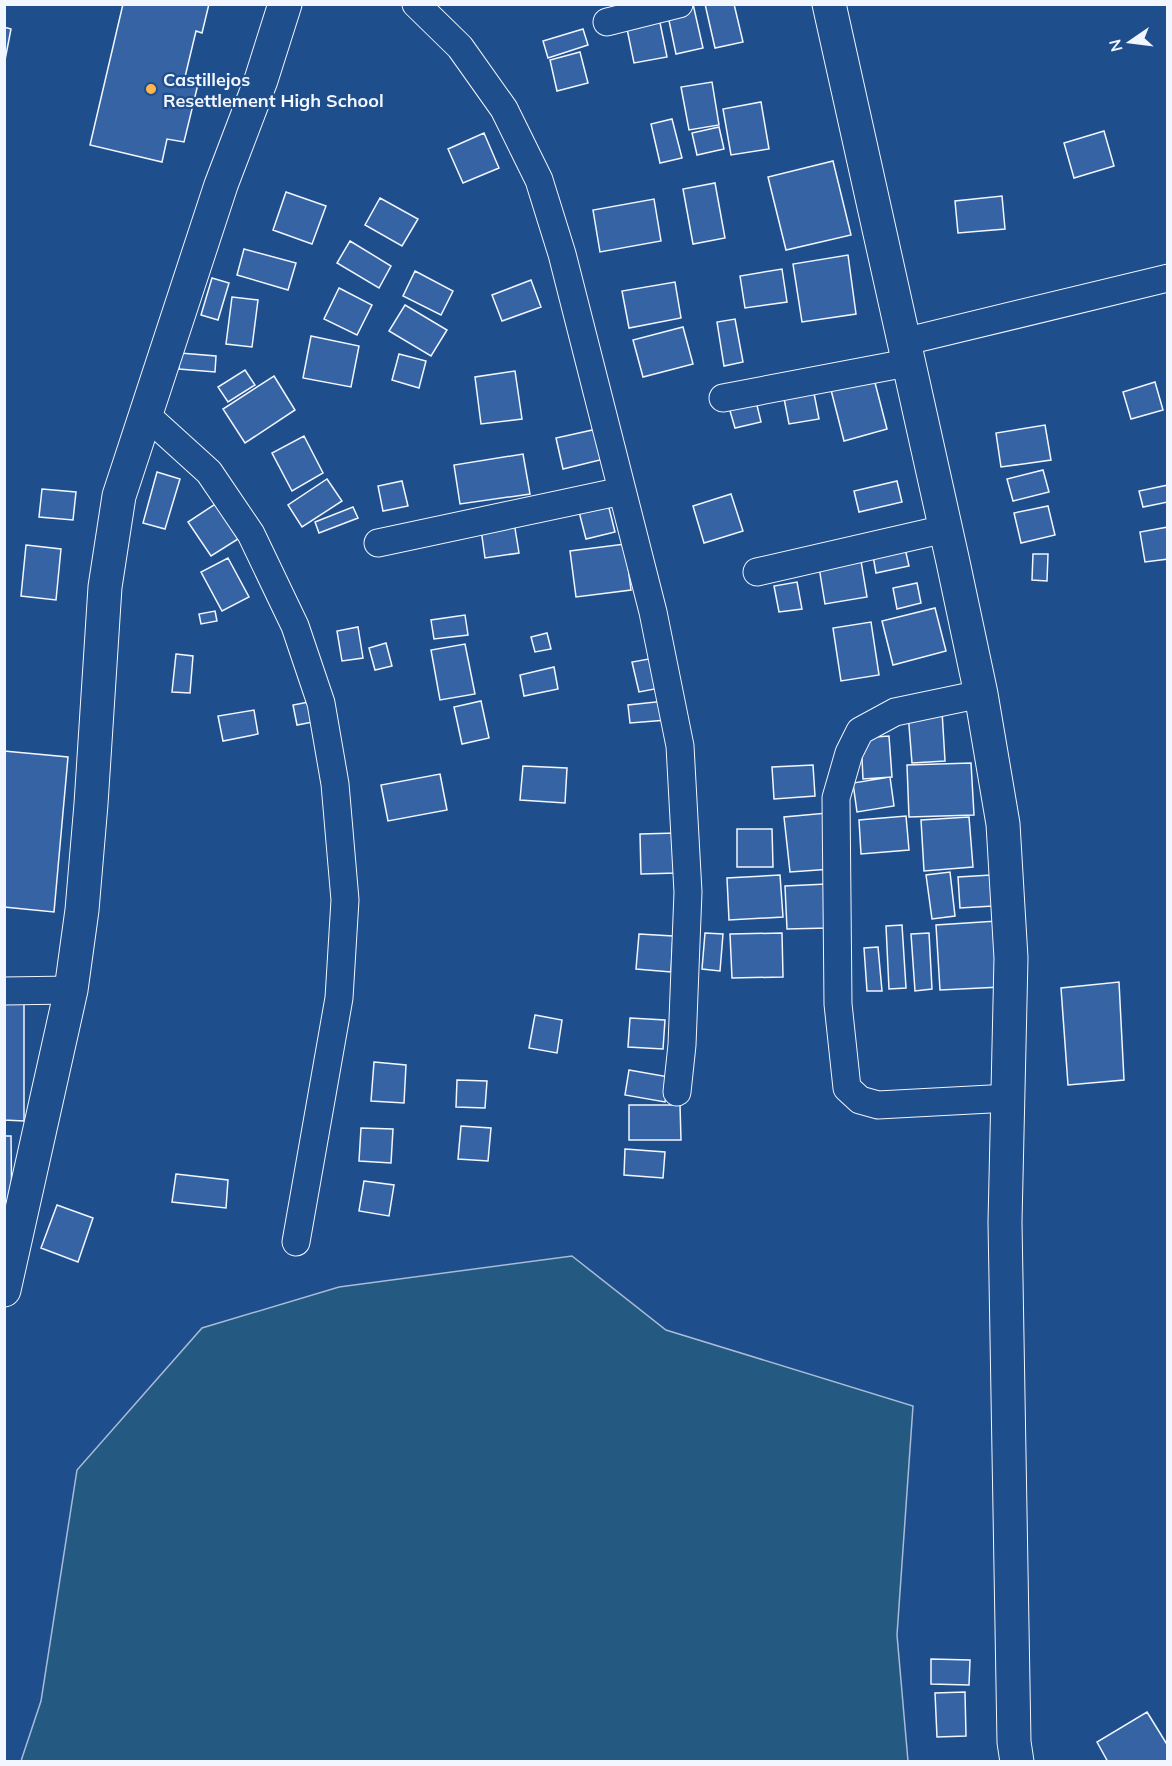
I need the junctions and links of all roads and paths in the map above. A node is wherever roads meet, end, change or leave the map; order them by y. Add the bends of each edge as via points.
1 (285, 4) edge
2 (416, 4) edge
3 (829, 4) edge
4 (668, 6) edge
5 (607, 22) dead end
6 (1167, 278) edge
7 (905, 352) junction
8 (723, 398) dead end
9 (146, 414) junction
10 (622, 491) junction
11 (945, 529) junction
12 (378, 543) dead end
13 (757, 573) dead end
14 (981, 694) junction
15 (71, 990) junction
16 (4, 991) edge
17 (677, 1092) dead end
18 (1010, 1098) junction
19 (296, 1242) dead end
20 (4, 1290) edge
21 (1017, 1761) edge

1 - 9 street via 261,80 220,184
2 - 10 street via 460,47 504,109 539,180 562,254
3 - 7 street
4 - 5 street
6 - 7 street
7 - 8 street
7 - 11 street
9 - 15 street via 119,496 105,587 91,804
9 - 19 street via 208,472 251,534 295,626 321,703 335,784 345,900 339,998
10 - 12 street
10 - 17 street via 653,612 680,746 688,892
11 - 13 street
11 - 14 street
14 - 18 street via 1003,824 1011,958
14 - 18 street via 895,712 860,731 849,753 836,798 838,1004 847,1088 860,1100 878,1105
15 - 16 street
15 - 20 street
18 - 21 street via 1005,1222

